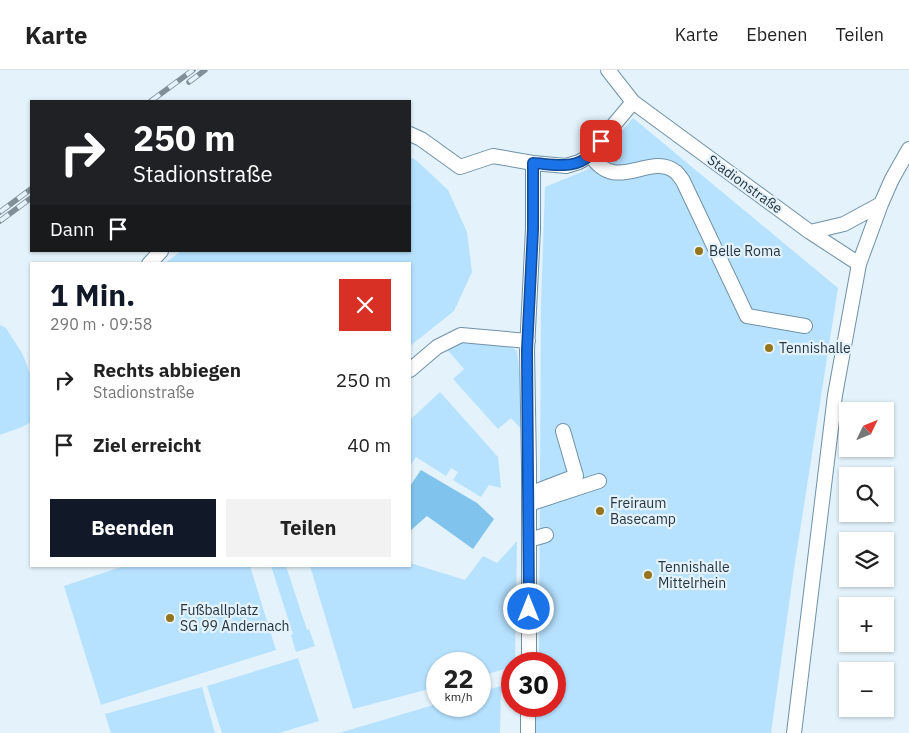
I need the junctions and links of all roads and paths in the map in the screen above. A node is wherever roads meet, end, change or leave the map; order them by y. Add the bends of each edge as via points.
1 (608, 70) edge
2 (633, 102) junction
3 (411, 134) edge
4 (909, 148) edge
5 (590, 154) junction
6 (533, 163) junction
7 (881, 204) junction
8 (810, 232) junction
9 (160, 252) edge
10 (151, 262) edge
11 (859, 264) junction
12 (805, 326) dead end
13 (528, 341) junction
14 (411, 369) edge
15 (563, 431) dead end
16 (599, 481) dead end
17 (529, 499) junction
18 (546, 535) dead end
19 (529, 540) junction
20 (529, 652) edge
21 (528, 717) edge
22 (528, 733) edge
23 (794, 733) edge

1 - 2 street, Stadionstraße
2 - 5 street
2 - 8 street, Stadionstraße
3 - 6 street via 460,167 493,156
4 - 7 street
5 - 6 street via 566,166
5 - 12 street via 596,164 610,173 656,167 676,172 746,316
6 - 13 street
7 - 8 street via 844,224
7 - 11 street
8 - 11 street, Stadionstraße
9 - 10 street
11 - 23 street via 835,395
13 - 14 street via 461,335 437,347
13 - 17 street
15 - 17 street via 576,476
16 - 17 street
17 - 19 street
18 - 19 street
19 - 20 street
21 - 22 street

